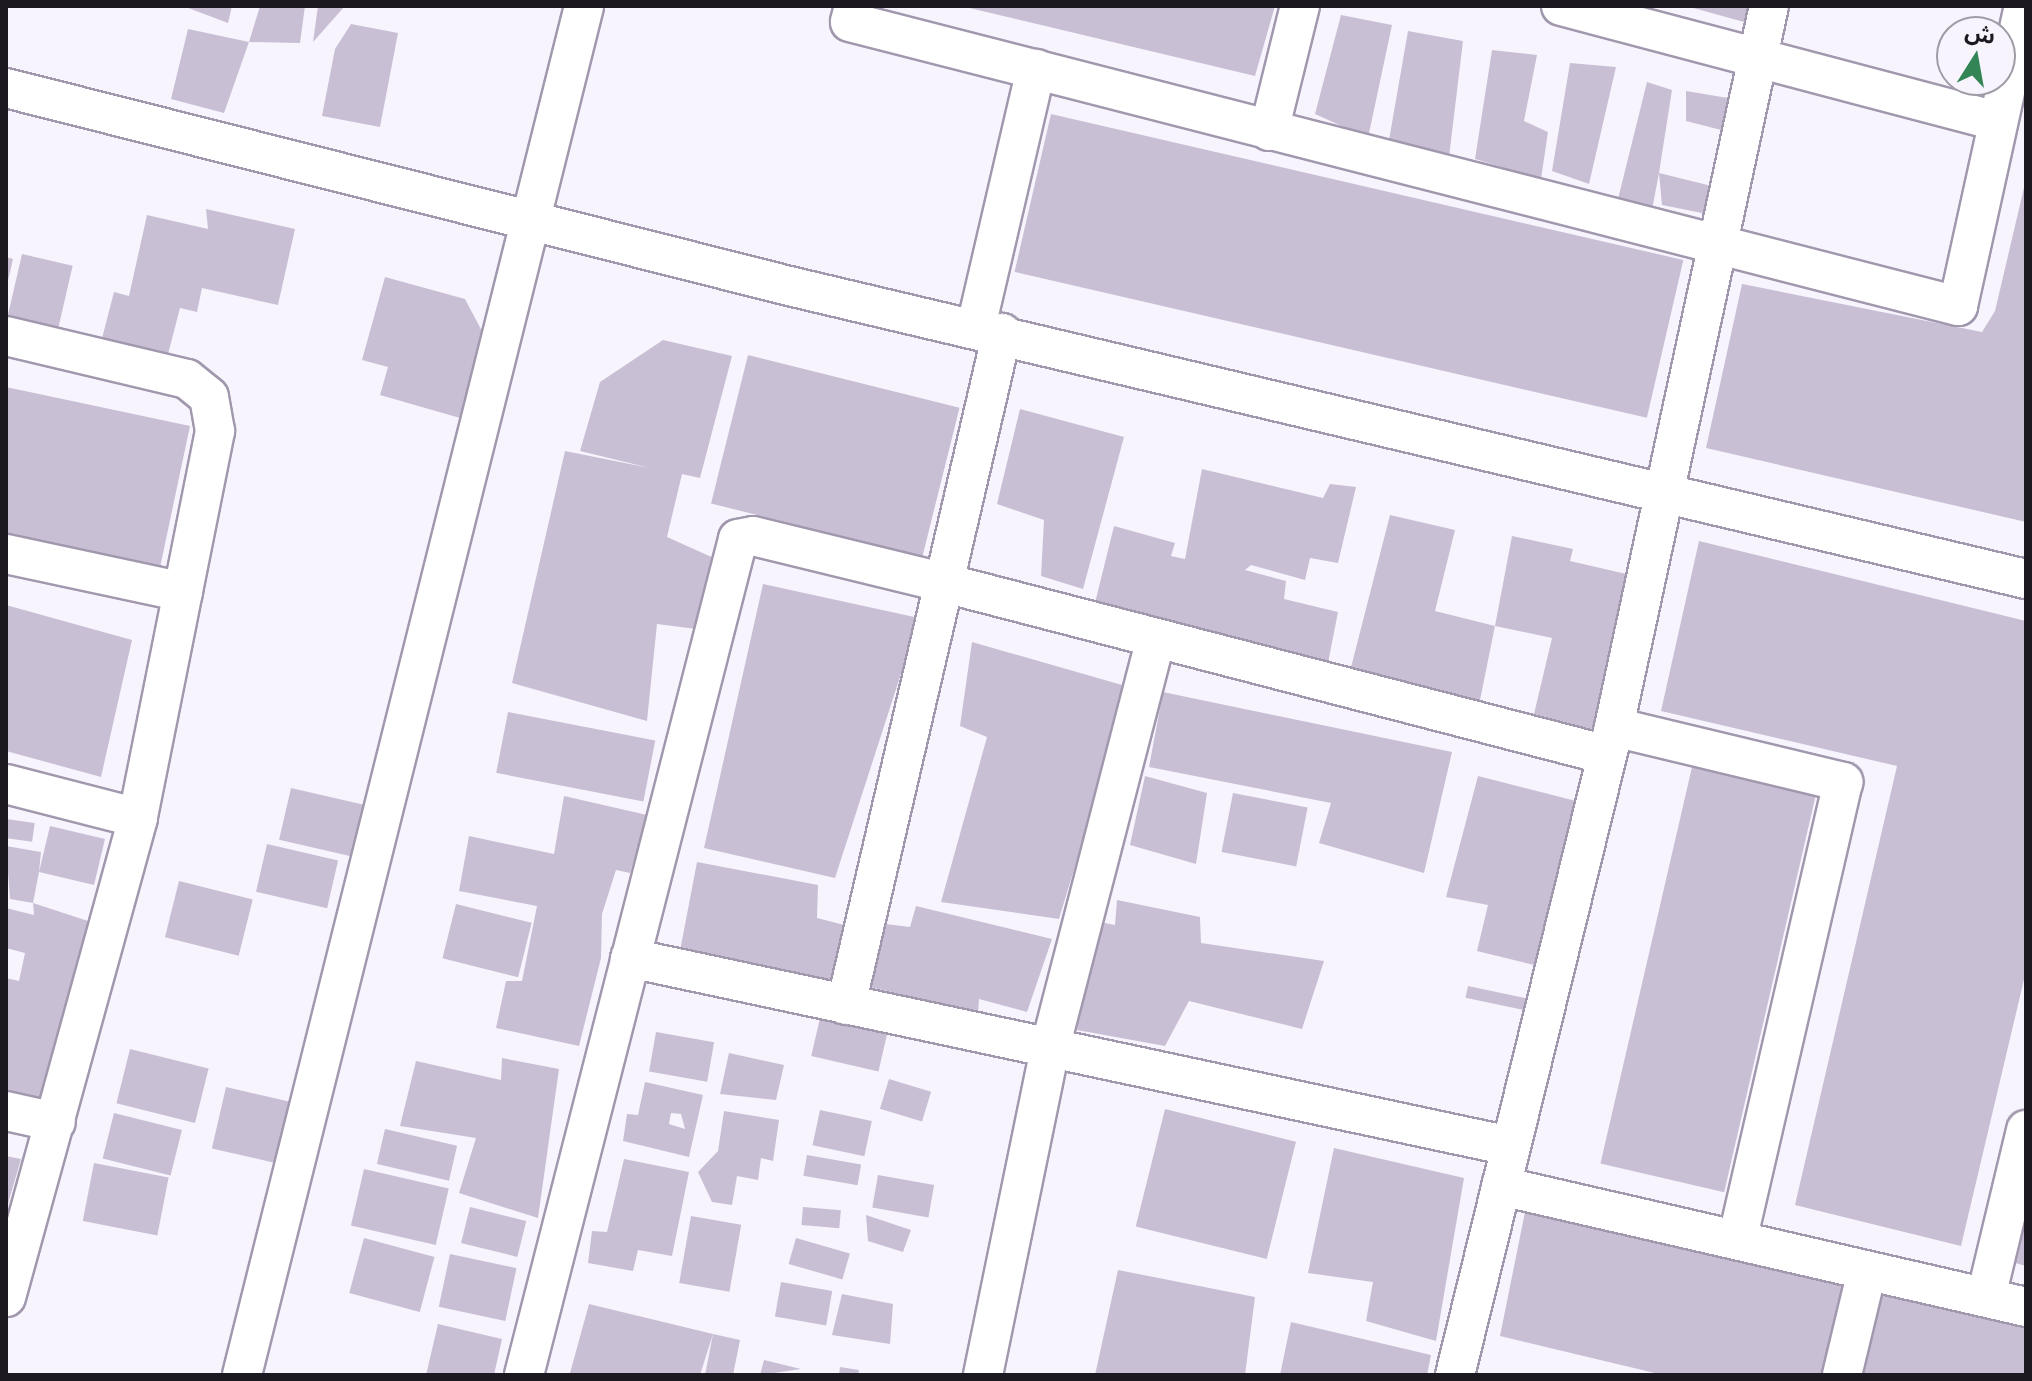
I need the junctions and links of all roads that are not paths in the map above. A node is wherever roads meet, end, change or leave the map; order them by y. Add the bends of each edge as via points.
1 (584, 6) edge
2 (854, 6) edge
3 (1300, 6) edge
4 (1561, 6) edge
5 (1769, 6) edge
6 (2024, 6) edge
7 (1756, 55) junction
8 (1036, 69) junction
9 (6, 88) edge
10 (1997, 121) junction
11 (1269, 131) junction
12 (533, 222) junction
13 (1717, 249) junction
14 (989, 330) junction
15 (6, 336) edge
16 (1664, 493) junction
17 (6, 554) edge
18 (2026, 579) edge
19 (941, 582) junction
20 (183, 592) junction
21 (1156, 639) junction
22 (1610, 741) junction
23 (6, 784) edge
24 (138, 818) junction
25 (630, 958) junction
26 (846, 1005) junction
27 (1050, 1048) junction
28 (6, 1111) edge
29 (56, 1122) junction
30 (2026, 1130) edge
31 (1510, 1146) junction
32 (1501, 1186) junction
33 (1737, 1240) junction
34 (1867, 1271) junction
35 (6, 1297) edge
36 (1986, 1297) junction
37 (2026, 1307) edge
38 (242, 1375) edge
39 (524, 1375) edge
40 (983, 1375) edge
41 (1457, 1375) edge
42 (1842, 1375) edge

1 - 12 street
2 - 8 street via 850,22
3 - 11 street
4 - 7 street
5 - 7 street
6 - 10 street
7 - 10 street
7 - 13 street
8 - 11 street
8 - 14 street
9 - 12 street
10 - 13 street via 1958,306
11 - 13 street
12 - 14 street
12 - 38 street
13 - 16 street
14 - 16 street
14 - 19 street
15 - 20 street via 187,379 209,397 215,431
16 - 18 street
16 - 22 street
17 - 20 street
19 - 21 street
19 - 25 street via 753,536 738,539
19 - 26 street
20 - 24 street
21 - 22 street
21 - 27 street
22 - 31 street
22 - 33 street via 1843,782
23 - 24 street
24 - 29 street
25 - 26 street
25 - 39 street
26 - 27 street
27 - 31 street
27 - 40 street
28 - 29 street
29 - 35 street
30 - 36 street
31 - 32 street
32 - 33 street
32 - 41 street
33 - 34 street
34 - 36 street
34 - 42 street
36 - 37 street

